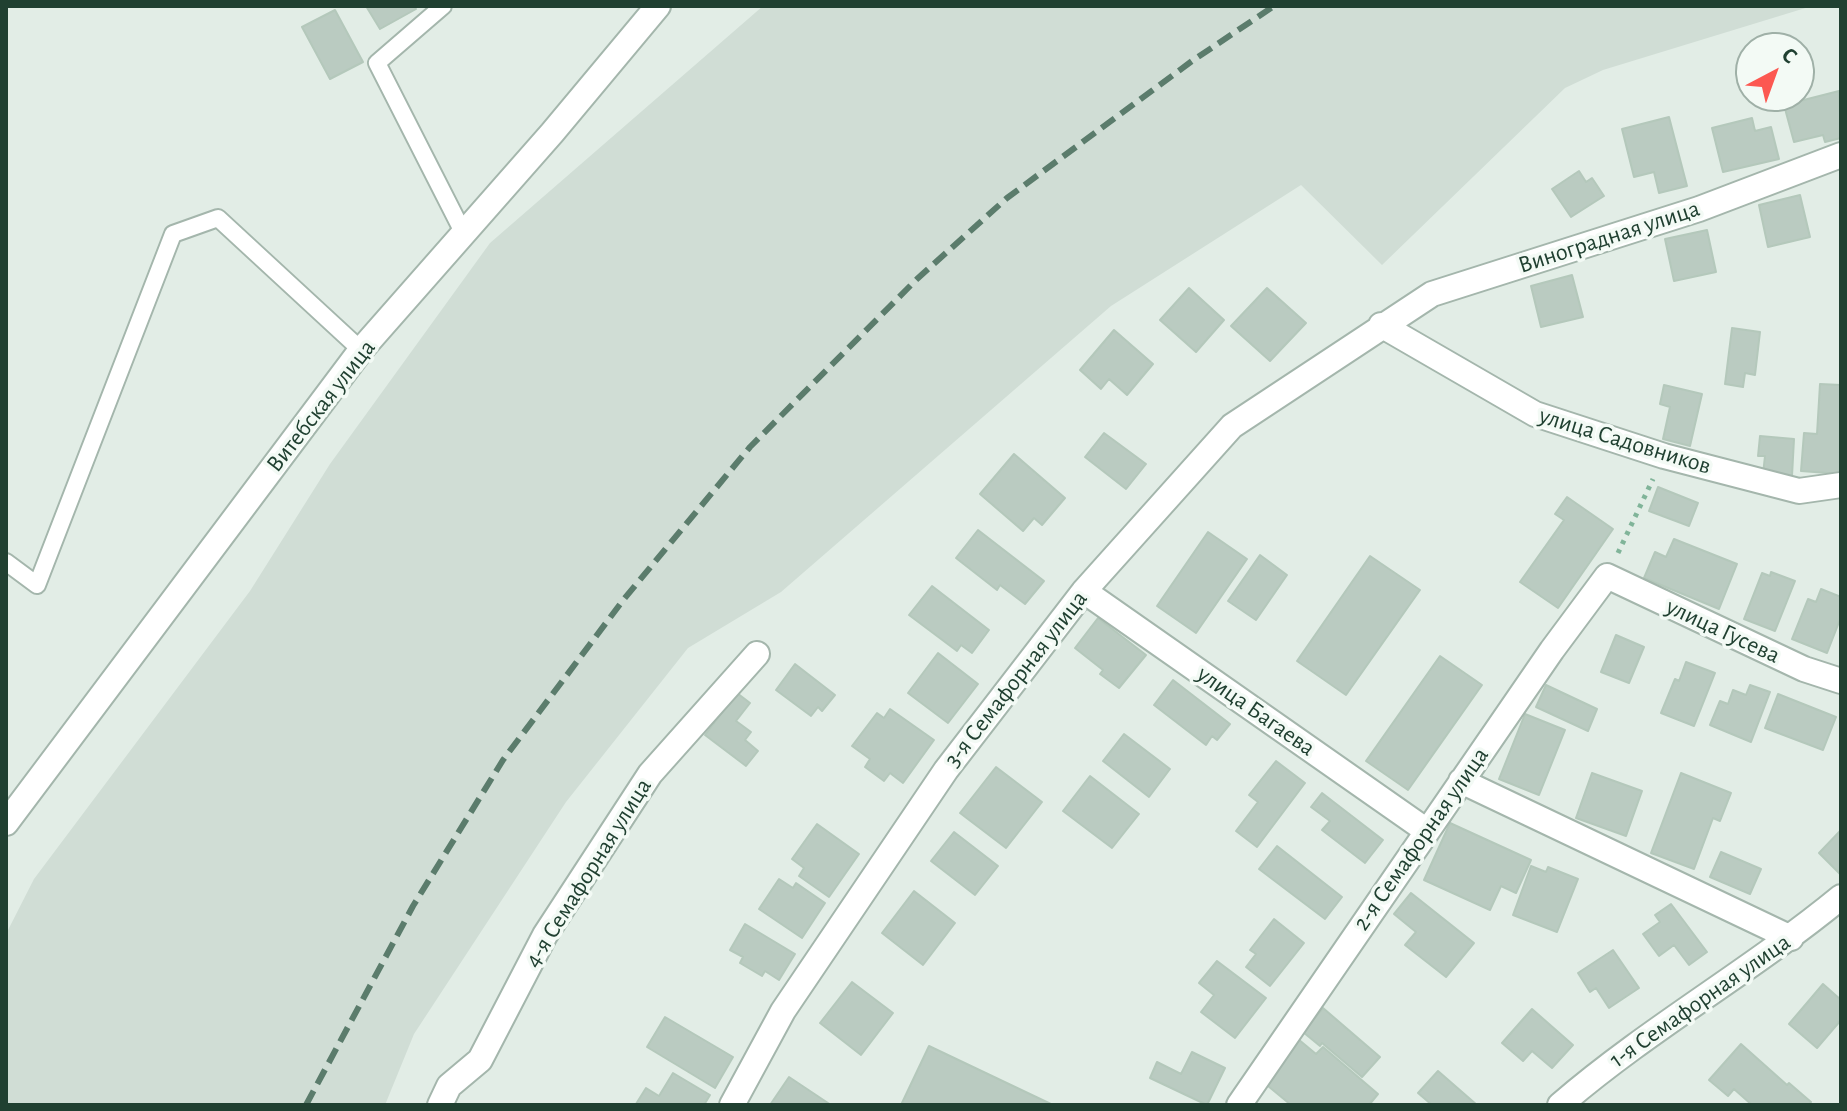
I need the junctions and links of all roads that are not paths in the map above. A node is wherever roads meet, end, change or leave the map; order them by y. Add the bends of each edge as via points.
1 (443, 6) edge
2 (658, 6) edge
3 (1841, 155) edge
4 (464, 234) junction
5 (1381, 325) junction
6 (361, 350) junction
7 (1841, 485) edge
8 (6, 562) edge
9 (1607, 576) joint
10 (1084, 591) junction
11 (757, 654) dead end
12 (1841, 681) edge
13 (1461, 781) junction
14 (6, 823) edge
15 (1427, 831) junction
16 (1841, 897) edge
17 (1791, 938) junction
18 (440, 1105) edge
19 (732, 1105) edge
20 (1239, 1105) edge
21 (1560, 1105) edge

1 - 4 lane via 377,63
2 - 4 street, Витебская улица
3 - 5 street, Виноградная улица via 1699,209 1432,294
4 - 6 street, Витебская улица
5 - 7 street, улица Садовников via 1535,414 1664,456 1799,491
5 - 10 street, 3-я Семафорная улица via 1232,426
6 - 8 lane via 218,218 173,234 37,585
6 - 14 street, Витебская улица
9 - 12 street, улица Гусева via 1804,669
9 - 13 street, 2-я Семафорная улица
10 - 15 street, улица Багаева
10 - 19 street, 3-я Семафорная улица via 946,770 783,1011
11 - 18 street, 4-я Семафорная улица via 650,774 545,935 480,1060 449,1086
13 - 15 street, 2-я Семафорная улица
13 - 17 street
15 - 20 street, 2-я Семафорная улица
16 - 17 street, 1-я Семафорная улица
17 - 21 street, 1-я Семафорная улица via 1596,1074

